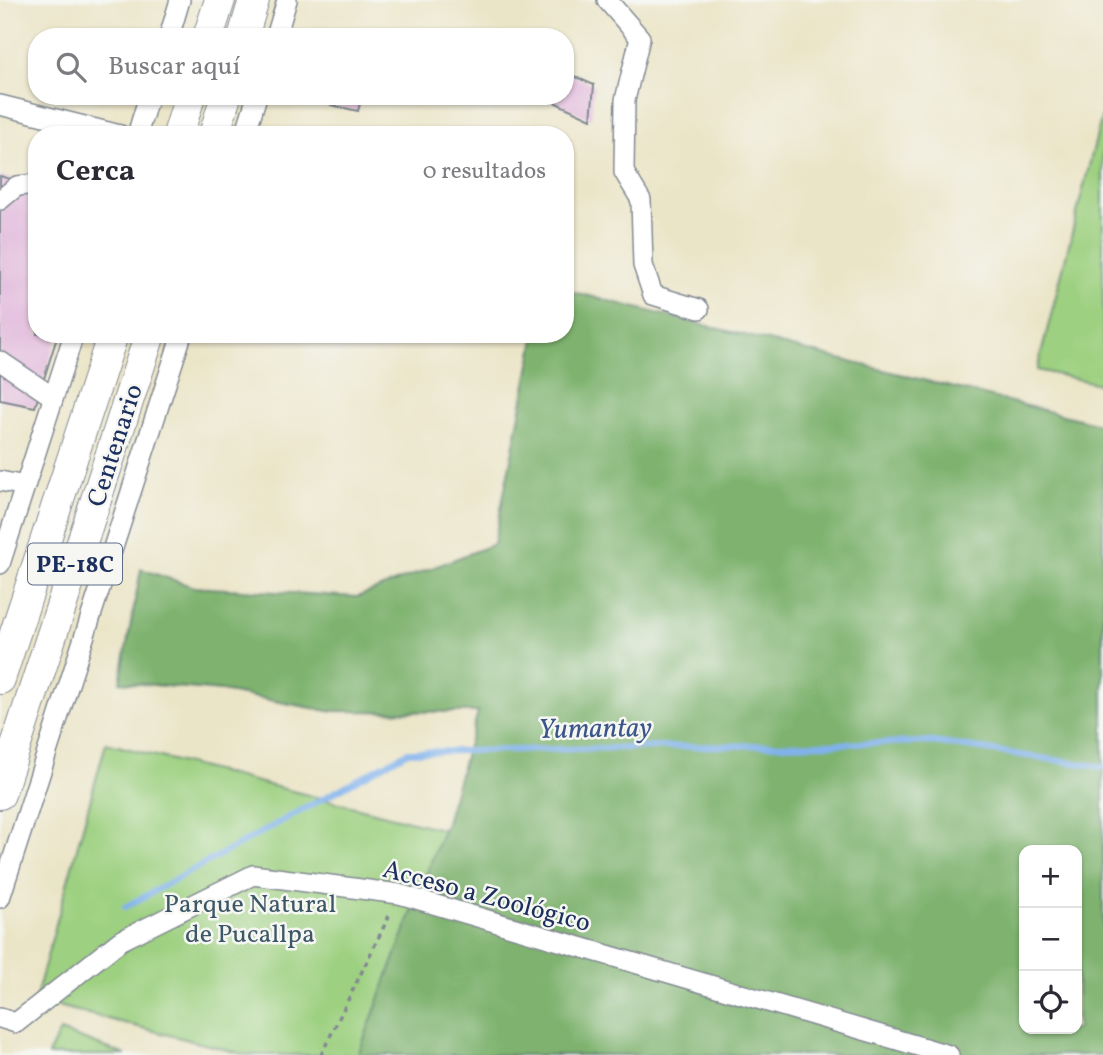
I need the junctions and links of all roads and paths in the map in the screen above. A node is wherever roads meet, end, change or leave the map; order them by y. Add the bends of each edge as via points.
1 (180, 0) edge
2 (220, 0) edge
3 (254, 0) edge
4 (287, 0) edge
5 (607, 0) edge
6 (172, 28) edge
7 (211, 28) edge
8 (246, 28) edge
9 (279, 28) edge
10 (146, 105) edge
11 (187, 105) edge
12 (223, 105) edge
13 (254, 105) edge
14 (0, 106) edge
15 (62, 126) edge
16 (140, 126) edge
17 (181, 126) edge
18 (217, 126) edge
19 (248, 126) edge
20 (18, 184) edge
21 (0, 200) edge
22 (699, 309) dead end
23 (71, 343) edge
24 (110, 343) edge
25 (147, 343) edge
26 (179, 343) edge
27 (0, 361) edge
28 (53, 397) junction
29 (0, 481) edge
30 (25, 486) junction
31 (0, 564) edge
32 (0, 679) edge
33 (0, 794) edge
34 (5, 868) edge
35 (399, 894) junction
36 (0, 898) edge
37 (0, 1018) edge
38 (321, 1055) edge
39 (948, 1055) edge

1 - 6 street
2 - 7 highway
3 - 8 highway
4 - 9 street
5 - 22 street via 639,38 625,100 624,172 641,200 643,265 653,295
10 - 16 street
11 - 17 highway
12 - 18 highway
13 - 19 street
14 - 15 street
20 - 21 street
23 - 28 street
24 - 32 highway, Centenario / PE-18C
25 - 33 highway, Centenario / PE-18C
26 - 34 street
27 - 28 street
28 - 30 street
29 - 30 street
30 - 31 street
34 - 36 street
35 - 37 street, Acceso a Zoológico via 253,875 120,941 16,1023
35 - 38 path
35 - 39 street, Acceso a Zoológico

